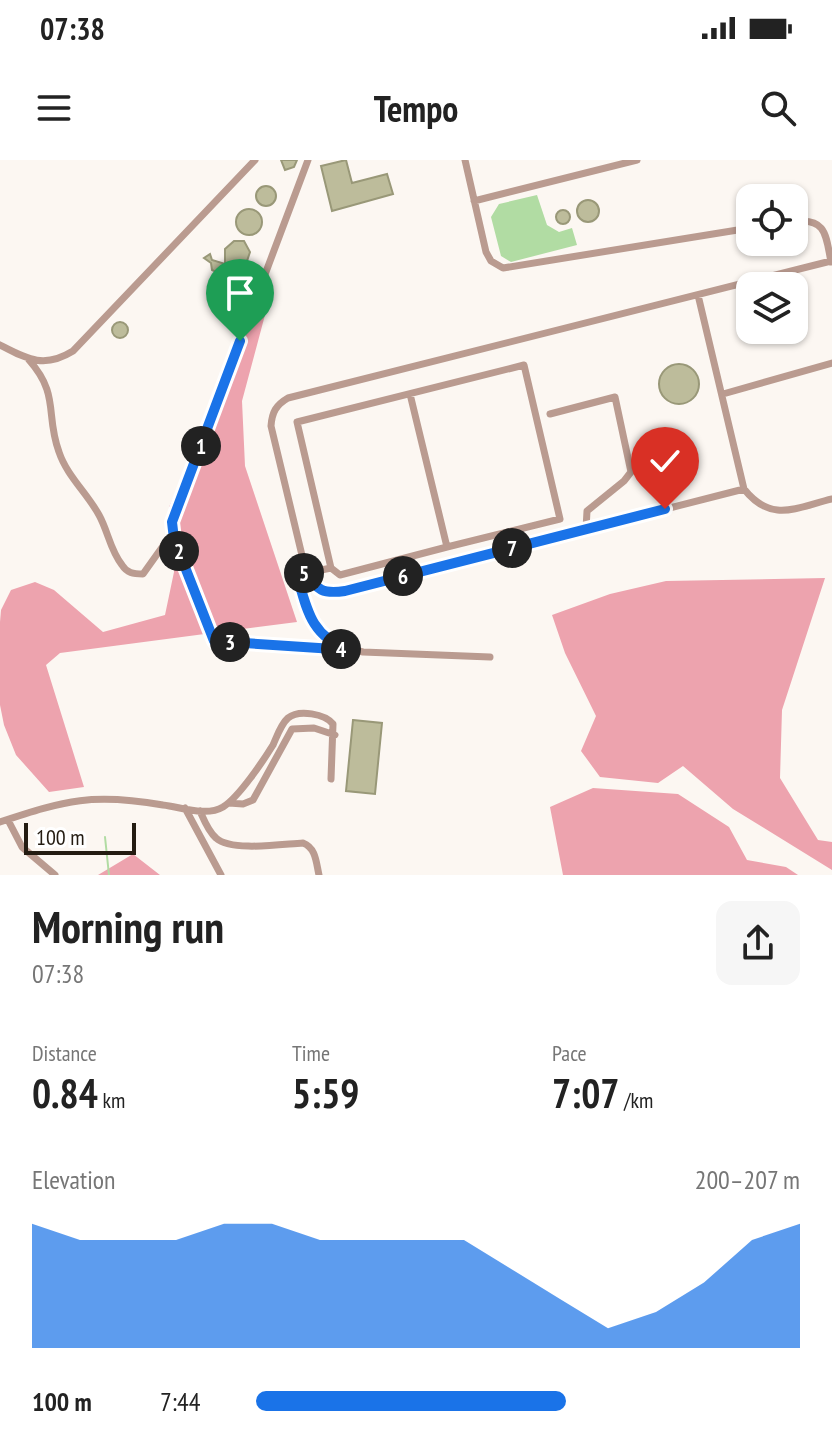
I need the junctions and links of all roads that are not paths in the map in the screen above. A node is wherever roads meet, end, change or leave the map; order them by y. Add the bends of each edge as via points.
1 (255, 160) edge
2 (308, 160) edge
3 (465, 160) edge
4 (637, 160) edge
5 (474, 201) junction
6 (808, 221) edge
7 (736, 230) edge
8 (832, 263) edge
9 (698, 295) junction
10 (0, 345) edge
11 (29, 360) junction
12 (832, 363) edge
13 (410, 394) junction
14 (723, 394) junction
15 (550, 414) dead end
16 (744, 489) junction
17 (832, 499) edge
18 (586, 529) junction
19 (163, 546) dead end
20 (447, 547) junction
21 (331, 568) junction
22 (306, 572) junction
23 (349, 650) junction
24 (490, 657) dead end
25 (335, 735) junction
26 (269, 751) junction
27 (276, 757) junction
28 (331, 779) dead end
29 (229, 803) junction
30 (185, 808) junction
31 (200, 811) junction
32 (4, 821) edge
33 (55, 875) edge
34 (221, 875) edge
35 (319, 875) edge

1 - 11 street via 73,351 56,360
2 - 23 street via 172,522 214,641
3 - 5 street
4 - 5 street
5 - 7 street via 486,252 503,268
6 - 8 street via 827,236
8 - 9 street
9 - 14 street
9 - 22 street via 280,402 271,426
10 - 11 street
11 - 19 street via 50,393 59,451 101,519 123,568 143,574
12 - 14 street
13 - 20 street
13 - 20 street via 524,365 560,519
13 - 21 street via 297,422
14 - 16 street
15 - 18 street via 615,397 631,472 587,511
16 - 17 street via 755,503 775,511
16 - 18 street
18 - 22 street via 345,591 319,591
20 - 21 street via 340,575
21 - 22 street
22 - 23 street via 297,575 311,621 324,636
23 - 24 street
25 - 26 street via 327,717 297,714 286,720
25 - 27 street via 314,728 292,729
25 - 28 street
26 - 27 street
26 - 29 street
27 - 29 street via 253,800
29 - 31 street
30 - 31 street
30 - 32 street via 124,798 83,799
30 - 34 street
31 - 35 street via 223,843 308,845
32 - 33 street via 22,847

